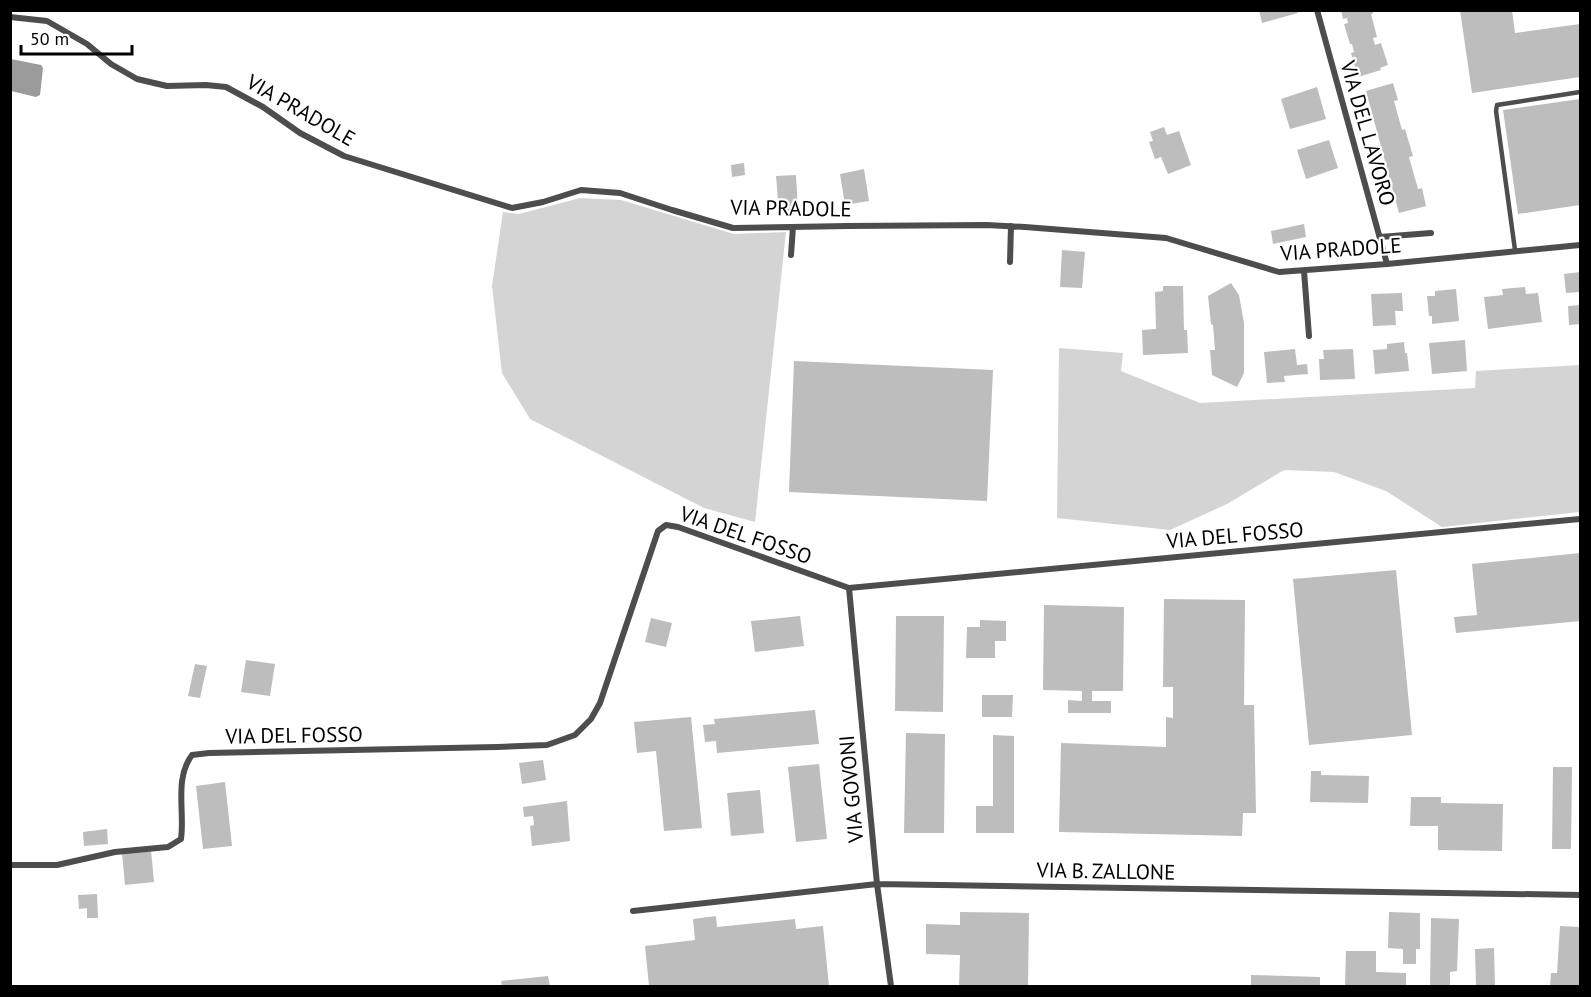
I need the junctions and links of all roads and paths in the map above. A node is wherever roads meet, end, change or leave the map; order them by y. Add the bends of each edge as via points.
1 (1317, 10) edge
2 (10, 17) edge
3 (1581, 93) edge
4 (1011, 226) junction
5 (793, 227) junction
6 (1431, 232) dead end
7 (1380, 237) junction
8 (1581, 244) edge
9 (1515, 250) junction
10 (791, 255) dead end
11 (1010, 261) dead end
12 (1387, 264) junction
13 (1304, 271) junction
14 (1309, 336) dead end
15 (1581, 519) edge
16 (849, 588) junction
17 (10, 865) edge
18 (877, 884) junction
19 (1581, 895) edge
20 (633, 911) dead end
21 (891, 987) edge

1 - 7 street, VIA DEL LAVORO
2 - 5 street, VIA PRADOLE via 47,21 137,79 167,86 226,87 344,156 512,208 581,190 620,193 733,228
3 - 9 lane via 1497,105
4 - 5 street, VIA PRADOLE
4 - 11 street
4 - 13 street, VIA PRADOLE via 1166,238 1255,267 1279,272
5 - 10 street
6 - 7 street
7 - 12 street, VIA DEL LAVORO
8 - 9 street, VIA PRADOLE
9 - 12 street, VIA PRADOLE
12 - 13 street, VIA PRADOLE
13 - 14 street
15 - 16 street, VIA DEL FOSSO
16 - 17 street, VIA DEL FOSSO via 666,525 658,531 600,702 591,719 575,735 527,746 192,755 181,782 181,839 168,847 115,852 57,865
16 - 18 street, VIA GOVONI
18 - 19 street, VIA B. ZALLONE
18 - 20 street, VIA B. ZALLONE
18 - 21 street, VIA GOVONI

